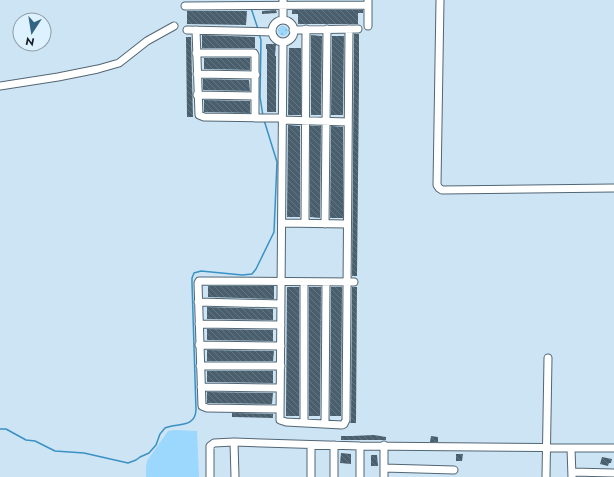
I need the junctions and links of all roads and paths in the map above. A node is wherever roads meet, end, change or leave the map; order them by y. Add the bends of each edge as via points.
1 (440, 0) edge
2 (368, 2) edge
3 (194, 3) edge
4 (216, 3) edge
5 (283, 3) edge
6 (185, 6) dead end
7 (283, 20) junction
8 (174, 26) dead end
9 (368, 26) dead end
10 (306, 29) junction
11 (327, 29) junction
12 (349, 29) junction
13 (358, 29) dead end
14 (187, 30) dead end
15 (196, 30) junction
16 (294, 30) junction
17 (272, 32) junction
18 (283, 42) junction
19 (196, 53) junction
20 (197, 74) junction
21 (256, 75) junction
22 (0, 86) edge
23 (197, 95) junction
24 (255, 96) junction
25 (260, 118) junction
26 (282, 119) junction
27 (306, 121) junction
28 (327, 121) junction
29 (348, 122) junction
30 (614, 188) edge
31 (282, 223) junction
32 (305, 223) junction
33 (326, 224) junction
34 (347, 224) junction
35 (281, 281) junction
36 (304, 282) junction
37 (326, 282) junction
38 (350, 282) junction
39 (198, 302) junction
40 (281, 304) junction
41 (199, 324) junction
42 (281, 325) junction
43 (199, 345) junction
44 (281, 346) junction
45 (548, 358) dead end
46 (200, 366) junction
47 (281, 366) junction
48 (201, 387) junction
49 (280, 388) junction
50 (279, 409) junction
51 (304, 423) junction
52 (325, 424) junction
53 (234, 442) junction
54 (311, 445) junction
55 (334, 445) junction
56 (360, 446) junction
57 (384, 446) junction
58 (547, 448) junction
59 (571, 448) junction
60 (614, 448) edge
61 (384, 468) junction
62 (454, 470) dead end
63 (614, 473) edge
64 (572, 474) edge
65 (210, 477) edge
66 (235, 477) edge
67 (311, 477) edge
68 (334, 477) edge
69 (360, 477) edge
70 (384, 477) edge
71 (546, 477) edge

1 - 30 street via 437,185 439,188
2 - 5 street
2 - 9 street
3 - 4 street
3 - 6 street
4 - 5 street
5 - 7 street
7 - 16 street via 289,22
7 - 17 street via 276,23
8 - 22 street via 147,41 119,63 58,77
10 - 11 street
10 - 16 street
10 - 27 street
11 - 12 street
11 - 28 street
12 - 13 street
12 - 29 street
14 - 15 street
15 - 17 street
15 - 19 street
16 - 18 street via 292,38
17 - 18 street via 276,39
18 - 26 street
19 - 20 street
19 - 21 street via 254,53
20 - 21 street
20 - 23 street
21 - 24 street
23 - 24 street
23 - 25 street via 200,116
24 - 25 street
25 - 26 street
26 - 27 street
26 - 31 street
27 - 28 street
27 - 32 street
28 - 29 street
28 - 33 street
29 - 34 street
31 - 32 street
31 - 35 street
32 - 33 street
33 - 34 street
34 - 38 street
35 - 36 street
35 - 39 street via 199,281
35 - 40 street
36 - 37 street
36 - 51 street
37 - 38 street
37 - 52 street
38 - 52 street via 346,420 342,425
39 - 40 street
39 - 41 street
40 - 42 street
41 - 42 street
41 - 43 street
42 - 44 street
43 - 44 street
43 - 46 street
44 - 47 street
45 - 58 street
46 - 47 street
46 - 48 street
47 - 49 street
48 - 49 street
48 - 50 street via 201,404 204,408
49 - 50 street
50 - 51 street via 280,420
51 - 52 street
53 - 54 street
53 - 65 street via 214,443 210,446
53 - 66 street
54 - 55 street
54 - 67 street
55 - 56 street
55 - 68 street
56 - 57 street
56 - 69 street
57 - 58 street
57 - 61 street
58 - 59 street
58 - 71 street
59 - 60 street
59 - 64 street
61 - 62 street
61 - 70 street
63 - 64 street

